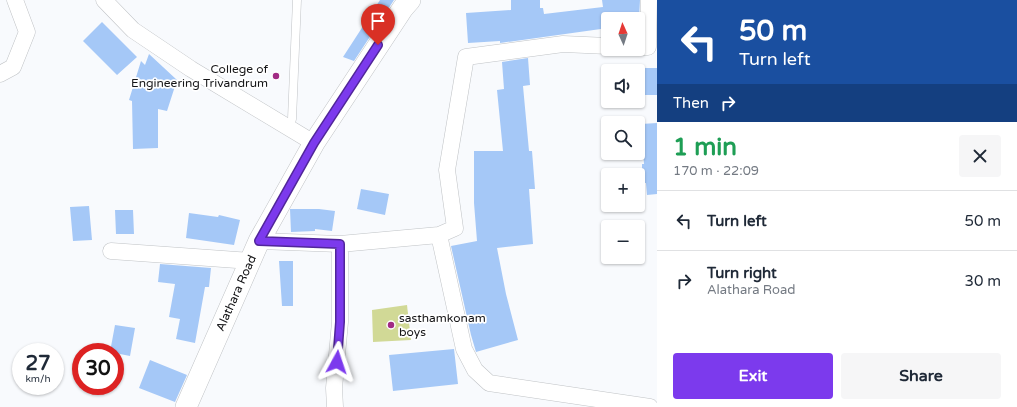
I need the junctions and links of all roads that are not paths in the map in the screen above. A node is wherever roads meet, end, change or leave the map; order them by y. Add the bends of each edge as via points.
1 (16, 0) edge
2 (104, 0) edge
3 (297, 0) edge
4 (410, 0) edge
5 (649, 0) edge
6 (601, 46) edge
7 (648, 47) edge
8 (0, 74) edge
9 (289, 129) junction
10 (314, 143) junction
11 (439, 235) junction
12 (259, 241) junction
13 (340, 244) junction
14 (111, 251) dead end
15 (251, 261) junction
16 (186, 407) edge
17 (336, 407) edge
18 (650, 407) edge

1 - 8 street via 26,32 13,67
2 - 9 street via 133,30
3 - 9 lane via 292,119
4 - 10 street, Alathara Road
5 - 7 street
6 - 11 street via 563,44 466,57 447,170 455,228
9 - 10 street
10 - 12 street, Alathara Road
11 - 13 street
11 - 18 street via 464,349 475,370 489,383
12 - 13 street
12 - 15 street, Alathara Road
13 - 17 street via 340,322 334,388
14 - 15 street
15 - 16 street, Alathara Road

